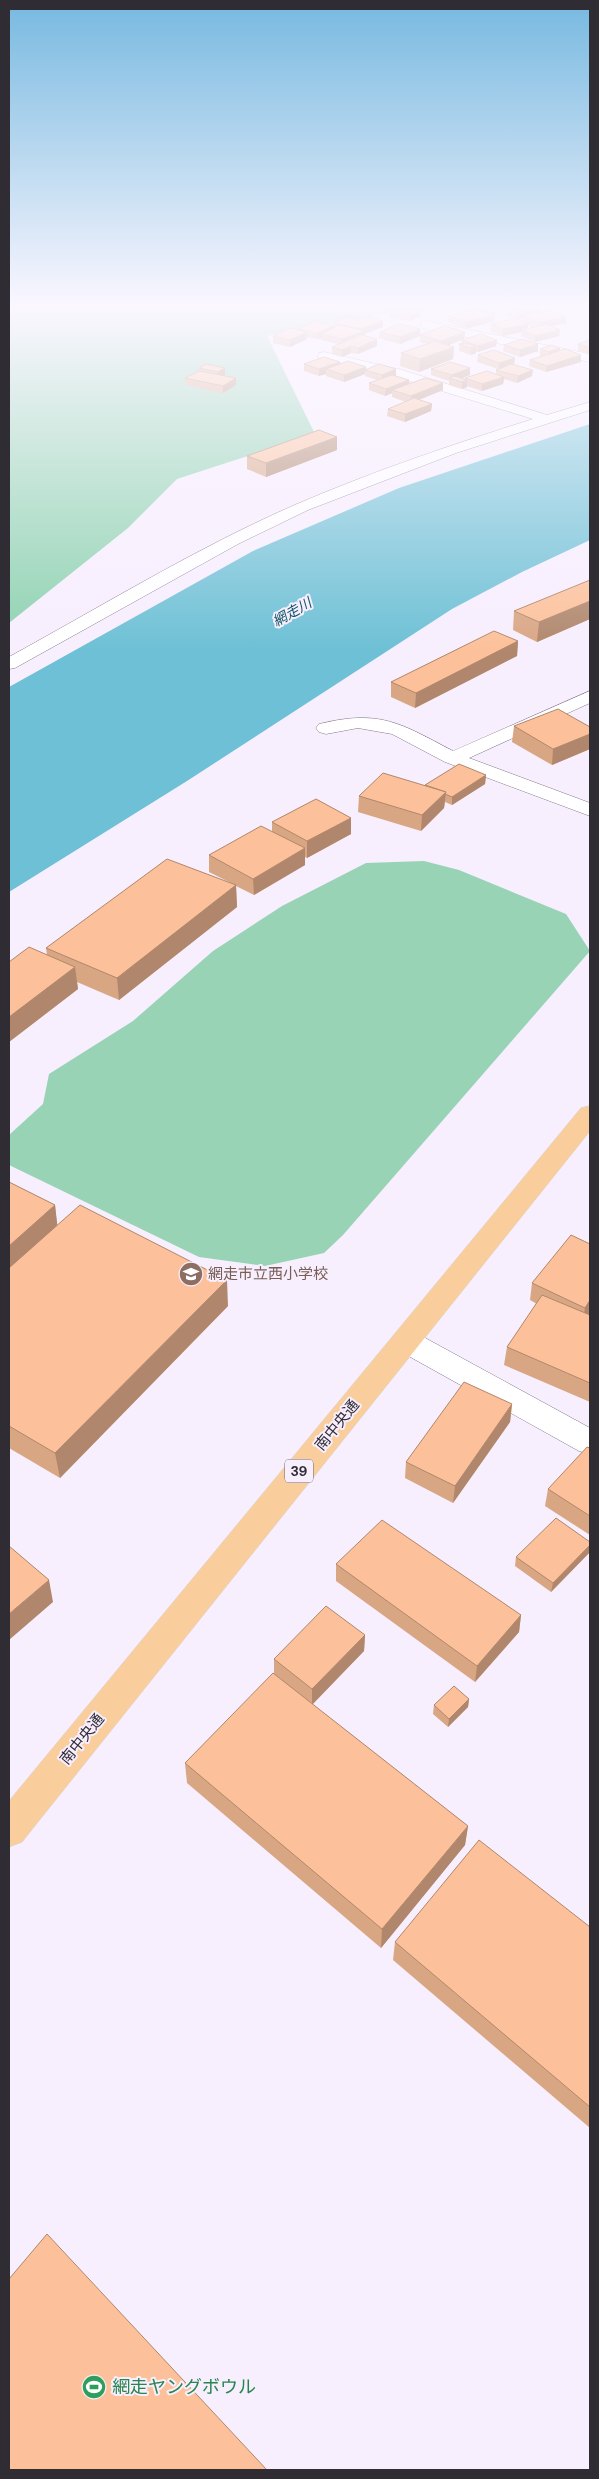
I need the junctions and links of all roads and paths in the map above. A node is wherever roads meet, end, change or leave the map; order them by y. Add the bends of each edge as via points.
1 (541, 421) edge
2 (9, 664) edge
3 (590, 696) edge
4 (326, 728) dead end
5 (452, 758) junction
6 (590, 810) edge
7 (590, 1114) edge
8 (406, 1341) junction
9 (590, 1442) edge
10 (9, 1829) edge

1 - 2 street via 451,450 303,507 232,540
3 - 5 street
4 - 5 street via 358,722 378,724 399,730
5 - 6 street
7 - 8 highway, 南中央通 / 39
8 - 9 street
8 - 10 highway, 南中央通 / 39

